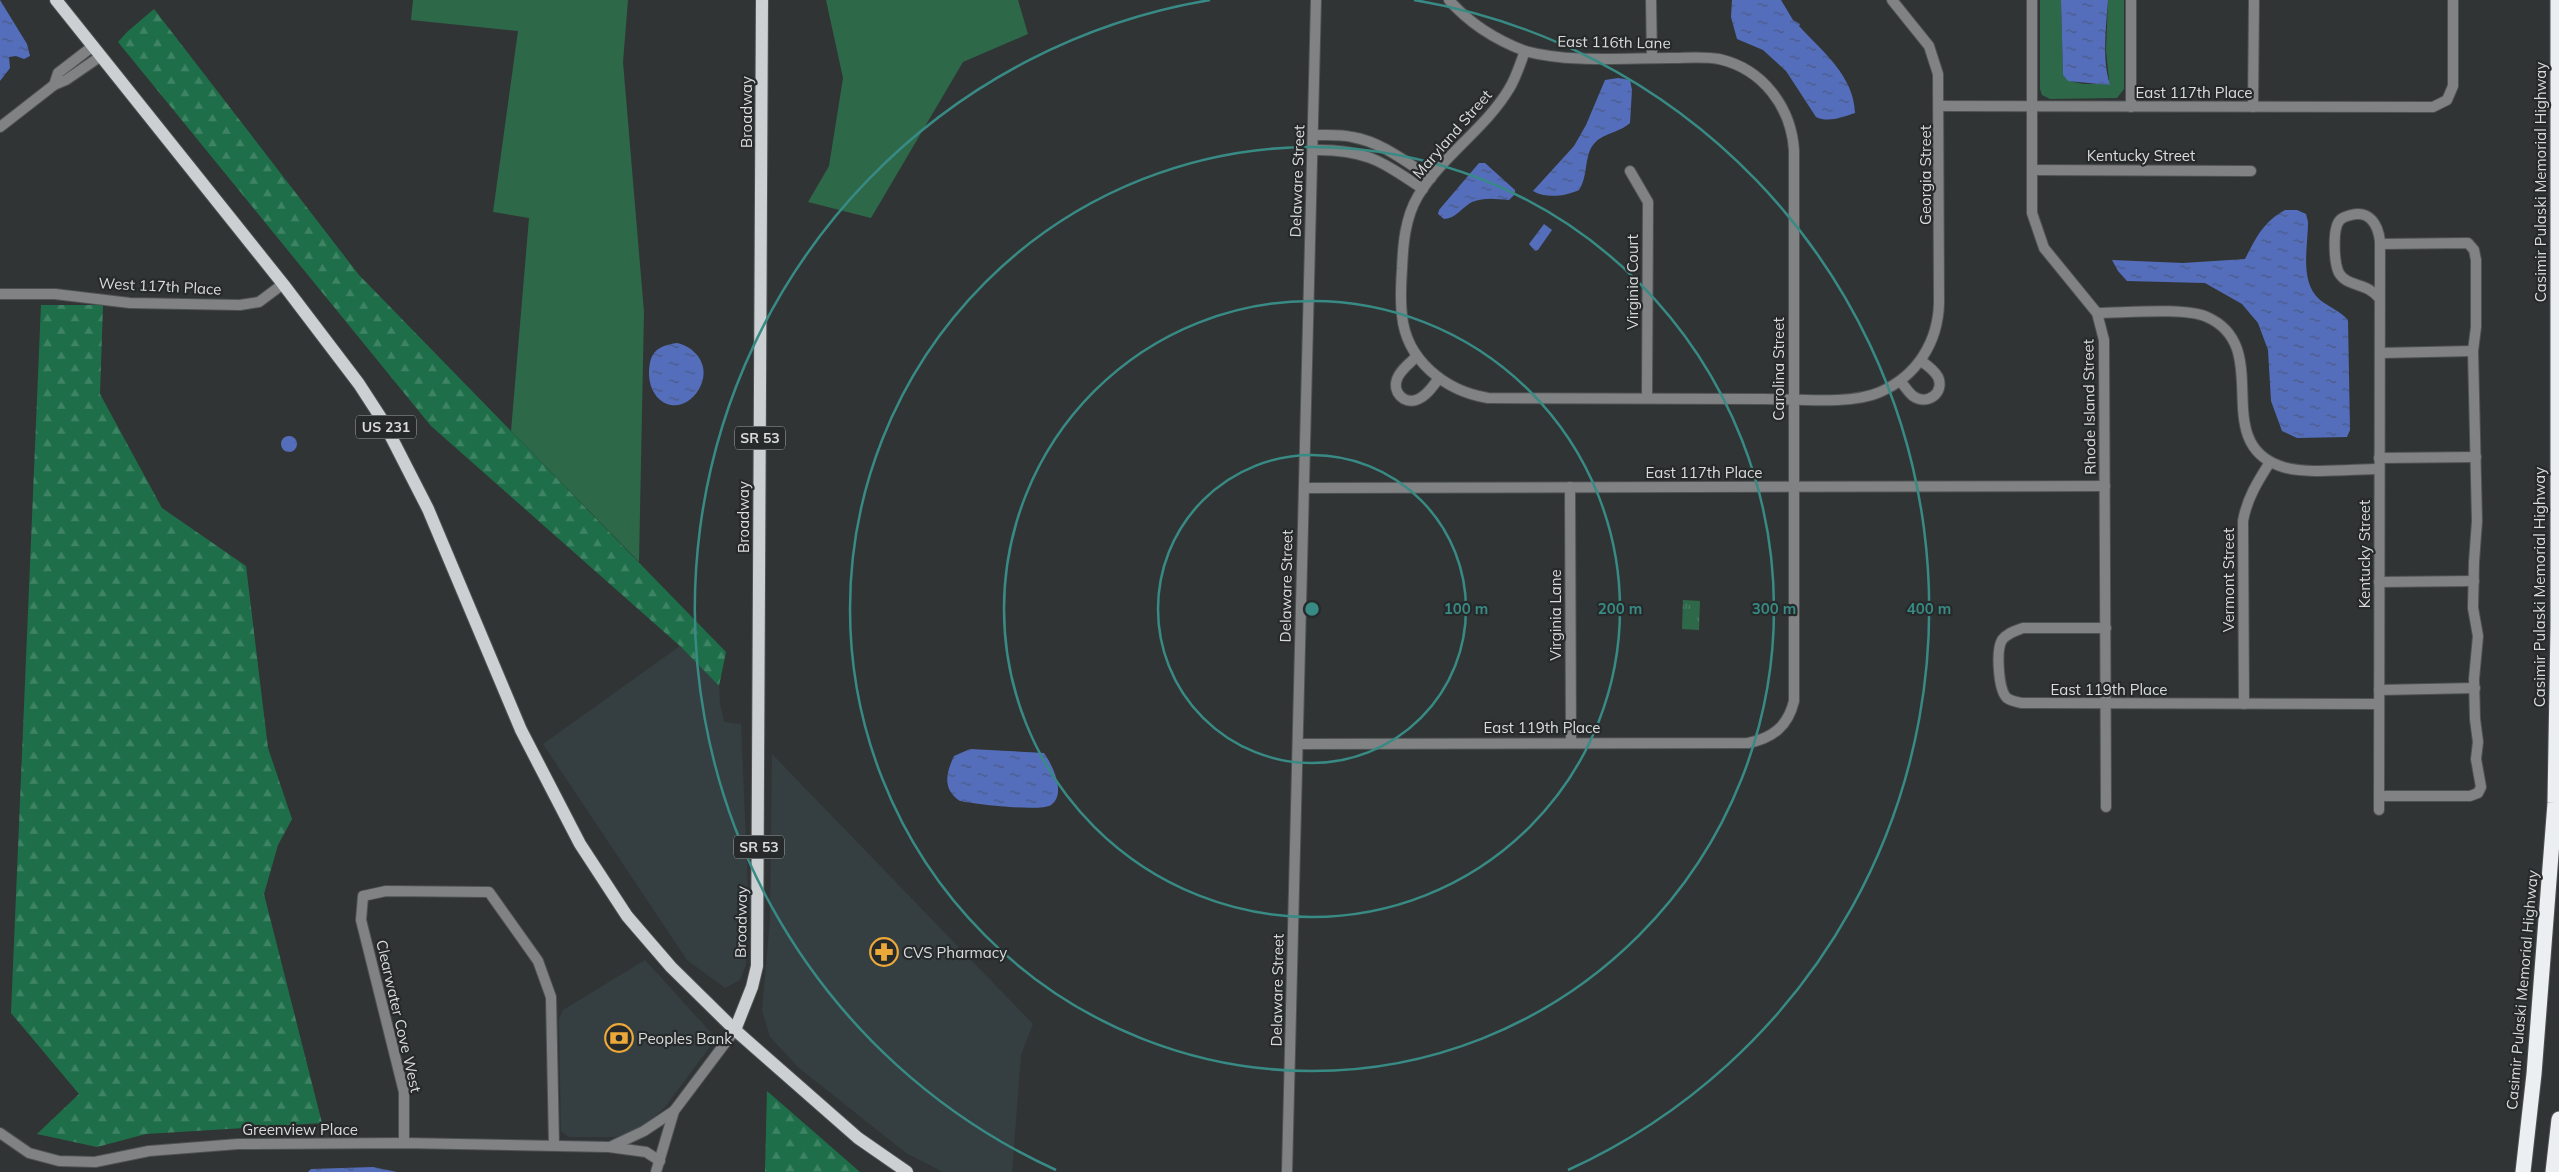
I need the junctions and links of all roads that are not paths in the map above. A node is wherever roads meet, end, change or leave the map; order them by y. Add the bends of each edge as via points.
1 (56, 0) edge
2 (762, 0) edge
3 (1316, 0) edge
4 (1449, 0) edge
5 (1652, 0) edge
6 (1892, 0) edge
7 (2032, 0) edge
8 (2131, 0) edge
9 (2254, 0) edge
10 (2453, 0) edge
11 (2558, 0) edge
12 (97, 51) junction
13 (1525, 51) junction
14 (1652, 58) junction
15 (1704, 58) joint
16 (1940, 106) junction
17 (2032, 107) junction
18 (2131, 107) junction
19 (2253, 107) junction
20 (0, 127) edge
21 (1313, 135) junction
22 (1313, 150) junction
23 (2032, 170) junction
24 (1630, 171) dead end
25 (2251, 171) dead end
26 (1431, 178) junction
27 (1423, 189) junction
28 (2380, 244) junction
29 (283, 284) junction
30 (0, 294) edge
31 (2380, 299) junction
32 (2097, 313) junction
33 (2473, 351) junction
34 (2380, 353) junction
35 (1417, 356) junction
36 (1921, 360) junction
37 (1439, 378) junction
38 (1900, 381) junction
39 (1647, 398) junction
40 (1794, 399) junction
41 (2476, 457) junction
42 (2379, 458) junction
43 (2270, 462) junction
44 (2379, 469) junction
45 (1793, 486) junction
46 (2105, 486) junction
47 (1570, 487) junction
48 (1304, 488) junction
49 (2474, 580) junction
50 (2379, 582) junction
51 (2106, 628) junction
52 (2475, 688) junction
53 (2379, 690) junction
54 (2106, 704) junction
55 (2244, 704) junction
56 (2379, 704) junction
57 (1782, 727) joint
58 (1571, 742) junction
59 (1298, 744) junction
60 (2379, 796) junction
61 (2106, 807) dead end
62 (2379, 810) dead end
63 (734, 1030) junction
64 (674, 1111) junction
65 (2559, 1119) edge
66 (0, 1133) edge
67 (404, 1144) junction
68 (554, 1145) junction
69 (609, 1147) junction
70 (660, 1161) junction
71 (95, 1167) edge
72 (656, 1172) edge
73 (666, 1172) edge
74 (907, 1172) edge
75 (1287, 1172) edge
76 (2522, 1172) edge
77 (2553, 1172) edge

1 - 12 main road, US 231
2 - 63 main road, Broadway / SR 53 via 757,966 752,988
3 - 21 street, Delaware Street
4 - 13 street via 1479,28
5 - 14 street
6 - 16 street, Georgia Street via 1929,46 1938,74
7 - 17 street, Rhode Island Street
8 - 18 street
9 - 19 street
10 - 19 street, East 117th Place via 2453,86 2447,100 2433,107
11 - 76 highway, Casimir Pulaski Memorial Highway via 2555,803 2538,1024
12 - 20 street via 66,80 54,85
12 - 29 main road, US 231
13 - 14 street, East 116th Lane via 1560,57
13 - 26 street, Maryland Street via 1502,100
14 - 15 street, East 116th Lane
15 - 40 street, Carolina Street via 1731,63 1761,80 1780,102 1791,128 1794,150
16 - 17 street, East 117th Place
16 - 36 street, Georgia Street via 1939,314 1934,334
17 - 18 street, East 117th Place
17 - 23 street, Rhode Island Street
18 - 19 street, East 117th Place
21 - 22 street, Delaware Street
21 - 26 street via 1351,136 1372,142
22 - 27 street via 1340,149 1362,153 1384,163
22 - 48 street, Delaware Street
23 - 25 street, Kentucky Street
23 - 32 street, Rhode Island Street via 2032,213 2039,236 2052,258
24 - 39 street, Virginia Court via 1648,202
26 - 27 street, Maryland Street
27 - 35 street, Maryland Street via 1406,229 1402,271 1404,326
28 - 31 street, Kentucky Street
28 - 31 street, Kentucky Street via 2378,227 2368,216 2357,214 2340,220 2335,247 2340,274 2345,280 2373,290
28 - 33 street via 2468,243 2476,260
29 - 30 street, West 117th Place via 259,302 240,305 130,303 55,294
29 - 63 main road, US 231 via 359,384 402,456 521,730 596,870 627,916 671,967
31 - 34 street, Kentucky Street
32 - 43 street via 2184,313 2206,316 2218,323 2234,340 2242,361 2246,432
32 - 46 street, Rhode Island Street via 2104,340
33 - 34 street
33 - 41 street
34 - 42 street, Kentucky Street
35 - 37 street, Maryland Street
35 - 37 street via 1396,380 1400,396 1416,400
36 - 38 street, Georgia Street
36 - 38 street via 1938,377 1936,394 1921,399
37 - 39 street, Maryland Street via 1458,390 1488,398
38 - 40 street, Georgia Street via 1880,392 1856,398
39 - 40 street
40 - 45 street, Carolina Street
41 - 42 street
41 - 49 street
42 - 44 street, Kentucky Street
43 - 44 street via 2294,469
43 - 55 street, Vermont Street via 2245,507 2243,521
44 - 50 street, Kentucky Street
45 - 46 street, East 117th Place
45 - 47 street, East 117th Place
45 - 57 street, Carolina Street via 1794,701 1792,712
46 - 51 street, Rhode Island Street
47 - 48 street, East 117th Place
47 - 58 street, Virginia Lane
48 - 59 street, Delaware Street
49 - 50 street
49 - 52 street via 2473,608 2478,636
50 - 53 street, Kentucky Street
51 - 54 street, Rhode Island Street
51 - 54 street, East 119th Place via 2022,628 2010,632 1999,648 1999,684 2007,698 2022,704
52 - 53 street
52 - 60 street via 2476,759 2481,787 2478,793 2470,796
53 - 56 street, Kentucky Street
54 - 55 street, East 119th Place
54 - 61 street, Rhode Island Street
55 - 56 street, East 119th Place
56 - 60 street, Kentucky Street
57 - 58 street, East 119th Place via 1770,737 1748,743
58 - 59 street, East 119th Place
59 - 75 street, Delaware Street
60 - 62 street, Kentucky Street
63 - 64 street
63 - 74 main road, US 231 via 858,1138
64 - 69 street, Greenview Place via 644,1131
64 - 70 street
65 - 77 highway
66 - 71 street, Greenview Place via 29,1153
67 - 68 street, Greenview Place
67 - 68 street, Clearwater Cove West via 404,1092 361,920 362,896 386,892 489,892 538,961 551,997
67 - 71 street, Greenview Place via 229,1145 149,1151
68 - 69 street, Greenview Place
69 - 70 street, Greenview Place via 646,1152
70 - 72 street
70 - 73 street

